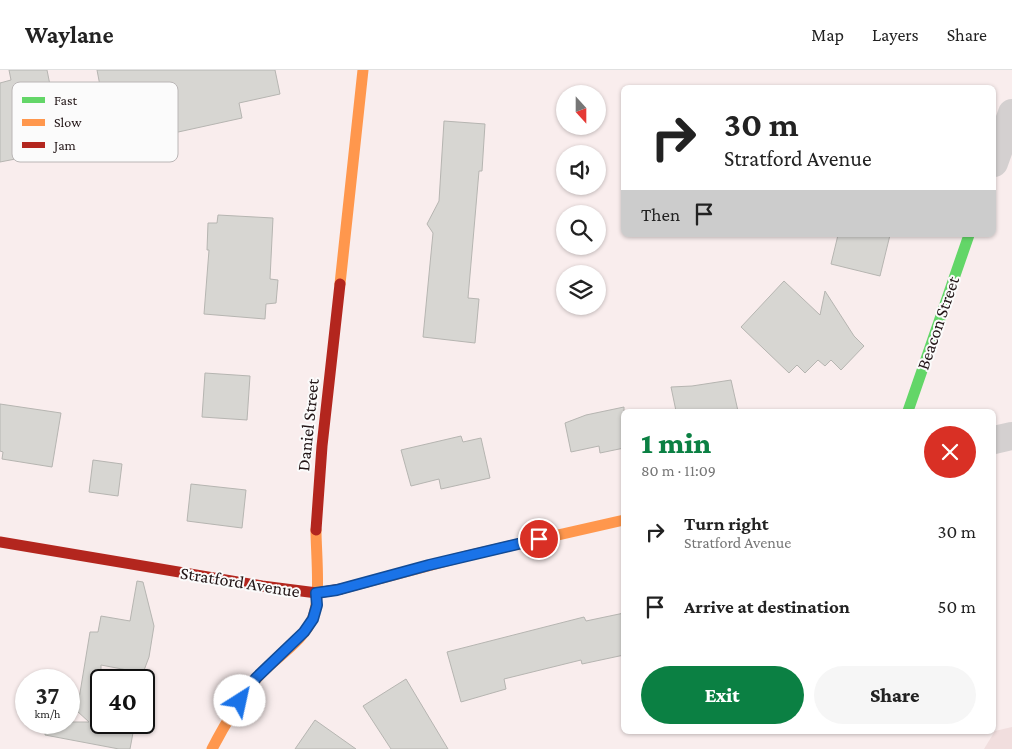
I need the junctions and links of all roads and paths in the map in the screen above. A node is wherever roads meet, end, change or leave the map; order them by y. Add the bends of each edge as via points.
1 (363, 70) edge
2 (1012, 113) edge
3 (996, 157) edge
4 (967, 237) edge
5 (909, 409) edge
6 (1012, 436) edge
7 (996, 440) edge
8 (621, 521) edge
9 (0, 542) edge
10 (316, 593) junction
11 (212, 749) edge

1 - 10 street, Daniel Street via 322,446 316,522
2 - 3 street
4 - 5 street, Beacon Street
6 - 7 street
8 - 10 street, Stratford Avenue
9 - 10 street, Stratford Avenue
10 - 11 street, Daniel Street via 313,619 304,632 256,678 228,718

